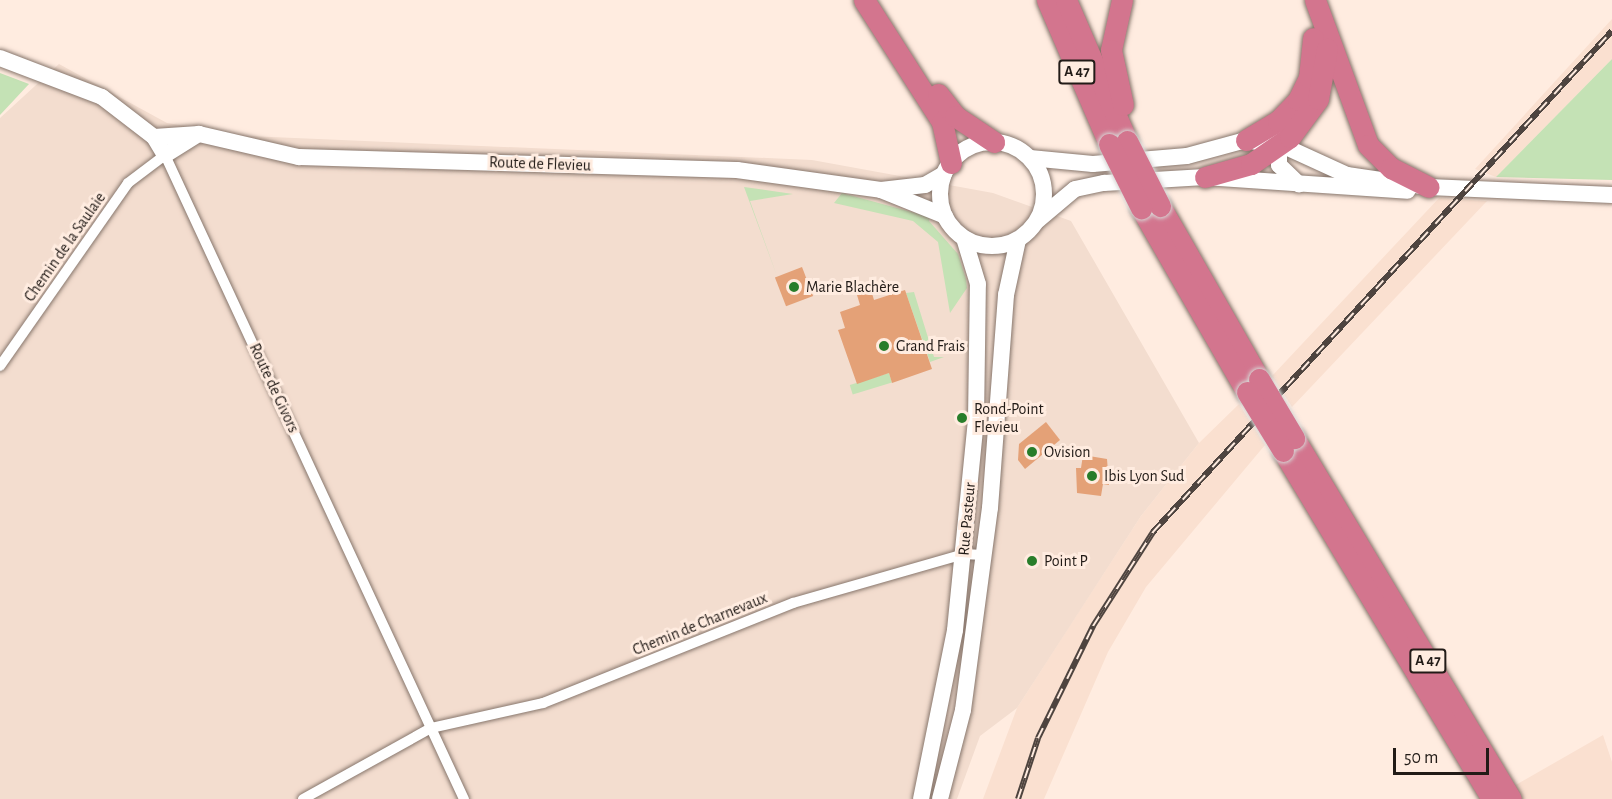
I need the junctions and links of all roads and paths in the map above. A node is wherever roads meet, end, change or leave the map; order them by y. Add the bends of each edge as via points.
1 (864, 0) edge
2 (878, 0) edge
3 (1122, 0) edge
4 (1301, 0) edge
5 (1315, 0) edge
6 (1052, 1) edge
7 (1327, 40) junction
8 (0, 58) edge
9 (1287, 113) junction
10 (200, 134) junction
11 (154, 137) junction
12 (1246, 140) junction
13 (994, 142) junction
14 (1125, 142) junction
15 (1278, 147) junction
16 (165, 155) junction
17 (1030, 158) junction
18 (947, 169) junction
19 (1205, 177) junction
20 (1300, 185) junction
21 (1429, 187) junction
22 (881, 190) junction
23 (1612, 195) edge
24 (1156, 206) junction
25 (945, 216) junction
26 (1038, 220) junction
27 (964, 238) junction
28 (1018, 240) junction
29 (0, 366) edge
30 (1253, 386) junction
31 (1337, 527) junction
32 (964, 554) junction
33 (982, 555) junction
34 (431, 728) junction
35 (303, 799) edge
36 (465, 799) edge
37 (921, 799) edge
38 (940, 799) edge
39 (1492, 799) edge
40 (1511, 799) edge

1 - 18 highway via 942,122
2 - 13 highway via 949,109
3 - 14 highway via 1112,26 1112,64
4 - 9 highway via 1312,33 1313,60 1303,90
5 - 7 highway
6 - 14 highway, A 47
7 - 15 highway via 1318,99 1300,128
7 - 21 highway via 1368,145 1391,168
8 - 11 main road, Route de Givors via 102,97
9 - 12 highway
9 - 15 main road
10 - 11 main road, Route de Flevieu
10 - 16 main road
10 - 22 main road, Route de Flevieu via 299,157 737,170
11 - 16 main road, Route de Givors
12 - 15 main road
12 - 17 main road via 1187,156 1116,162
13 - 17 main road
13 - 18 main road via 970,147
14 - 24 highway, A 47, bridge
15 - 19 highway via 1240,168
15 - 20 main road via 1281,169
15 - 21 main road via 1347,175
16 - 29 street, Chemin de la Saulaie via 128,183
16 - 34 street, Route de Givors
17 - 26 main road via 1044,188
18 - 22 main road, Route de Flevieu via 925,185
18 - 25 main road via 940,200
19 - 20 main road
19 - 26 main road via 1088,185 1067,194
20 - 21 main road via 1405,192
21 - 23 main road
22 - 25 main road, Route de Flevieu
24 - 30 highway, A 47
24 - 30 highway, A 47 via 1173,231
25 - 27 main road
26 - 28 main road
27 - 28 main road via 991,246
27 - 32 main road, Rue Pasteur via 976,273 980,321
28 - 33 main road, Rue Pasteur via 1006,295
30 - 31 highway, A 47, bridge
31 - 39 highway, A 47
31 - 40 highway, A 47
32 - 33 street, Chemin de Charnevaux
32 - 34 street, Chemin de Charnevaux via 793,603 543,703
32 - 37 main road, Rue Pasteur via 955,630
33 - 38 main road, Rue Pasteur via 963,710
34 - 35 street, Chemin de Charnevaux
34 - 36 street, Route de Givors

